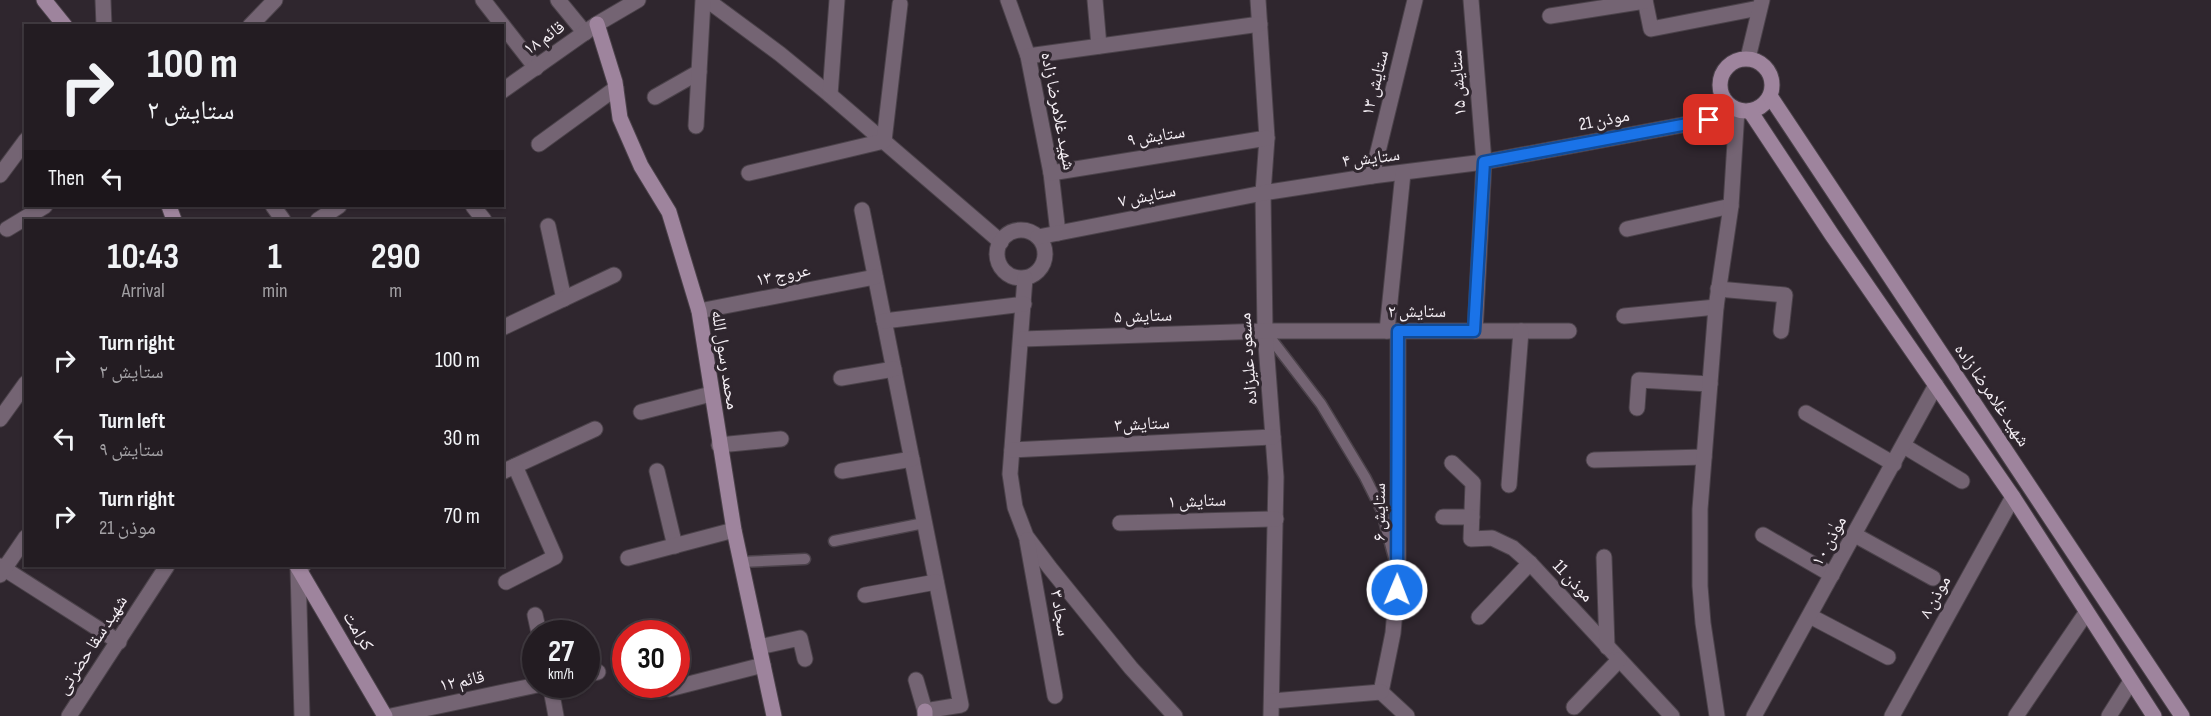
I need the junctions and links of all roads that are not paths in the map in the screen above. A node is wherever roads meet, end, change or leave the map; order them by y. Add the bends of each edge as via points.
1 (44, 0) edge
2 (103, 0) edge
3 (275, 0) edge
4 (483, 0) edge
5 (558, 0) edge
6 (638, 0) edge
7 (705, 0) edge
8 (837, 0) edge
9 (1008, 0) edge
10 (1095, 0) edge
11 (1258, 0) edge
12 (1415, 0) edge
13 (1471, 0) edge
14 (1645, 1) edge
15 (900, 4) dead end
16 (1761, 4) edge
17 (1550, 16) dead end
18 (63, 24) edge
19 (104, 24) edge
20 (251, 24) edge
21 (502, 24) edge
22 (1260, 24) junction
23 (504, 27) edge
24 (591, 29) junction
25 (1099, 46) junction
26 (1028, 56) junction
27 (1748, 58) junction
28 (536, 68) junction
29 (699, 72) junction
30 (616, 88) junction
31 (504, 90) edge
32 (830, 94) junction
33 (1770, 96) junction
34 (655, 97) dead end
35 (1738, 109) junction
36 (696, 126) dead end
37 (1267, 138) junction
38 (884, 141) junction
39 (24, 143) edge
40 (540, 144) dead end
41 (1484, 162) junction
42 (749, 173) dead end
43 (1051, 173) junction
44 (1403, 173) junction
45 (0, 175) edge
46 (1372, 176) junction
47 (1263, 193) junction
48 (1731, 206) junction
49 (43, 207) edge
50 (474, 207) edge
51 (338, 210) edge
52 (862, 210) dead end
53 (320, 219) edge
54 (483, 219) edge
55 (548, 226) dead end
56 (7, 229) dead end
57 (1627, 229) dead end
58 (1059, 233) junction
59 (1038, 237) junction
60 (1001, 242) junction
61 (614, 275) dead end
62 (875, 277) junction
63 (1025, 278) junction
64 (1718, 289) junction
65 (564, 299) junction
66 (1024, 304) junction
67 (1716, 307) junction
68 (699, 311) junction
69 (1624, 316) dead end
70 (884, 321) junction
71 (504, 327) edge
72 (1265, 331) junction
73 (1392, 331) junction
74 (1474, 331) junction
75 (1521, 331) junction
76 (1569, 331) dead end
77 (1781, 331) dead end
78 (1022, 339) junction
79 (894, 369) junction
80 (841, 378) dead end
81 (1710, 384) junction
82 (1936, 385) junction
83 (24, 386) edge
84 (711, 394) junction
85 (1637, 408) dead end
86 (641, 412) dead end
87 (1806, 413) dead end
88 (0, 420) edge
89 (595, 429) dead end
90 (1273, 437) junction
91 (781, 439) dead end
92 (719, 445) junction
93 (1904, 446) junction
94 (1012, 450) junction
95 (1704, 457) junction
96 (912, 459) junction
97 (1594, 460) dead end
98 (1452, 463) dead end
99 (1894, 464) junction
100 (509, 469) edge
101 (657, 471) dead end
102 (842, 471) dead end
103 (1962, 481) dead end
104 (1509, 485) dead end
105 (2013, 497) junction
106 (1443, 517) dead end
107 (1472, 517) junction
108 (1276, 519) junction
109 (924, 523) junction
110 (1120, 523) dead end
111 (734, 530) junction
112 (1763, 535) dead end
113 (1855, 535) junction
114 (1026, 536) junction
115 (24, 540) edge
116 (834, 541) dead end
117 (675, 546) junction
118 (1604, 557) dead end
119 (628, 558) dead end
120 (805, 559) dead end
121 (741, 562) junction
122 (1530, 563) junction
123 (166, 567) edge
124 (299, 567) edge
125 (300, 567) edge
126 (1, 570) edge
127 (1398, 575) junction
128 (1832, 575) junction
129 (1933, 578) dead end
130 (506, 582) dead end
131 (936, 582) junction
132 (865, 595) dead end
133 (2086, 613) junction
134 (535, 615) dead end
135 (1809, 616) junction
136 (1479, 617) dead end
137 (536, 620) edge
138 (118, 642) junction
139 (759, 647) junction
140 (1607, 647) junction
141 (1888, 657) dead end
142 (805, 659) dead end
143 (1619, 660) junction
144 (763, 665) junction
145 (916, 680) dead end
146 (2131, 681) junction
147 (690, 684) edge
148 (522, 688) edge
149 (1381, 692) junction
150 (1055, 696) dead end
151 (553, 698) edge
152 (1574, 707) dead end
153 (1272, 708) edge
154 (925, 713) edge
155 (69, 716) edge
156 (302, 716) edge
157 (385, 716) edge
158 (391, 716) edge
159 (556, 716) edge
160 (774, 716) edge
161 (1175, 716) edge
162 (1407, 716) edge
163 (1672, 716) edge
164 (1717, 716) edge
165 (1754, 716) edge
166 (1892, 716) edge
167 (2016, 716) edge
168 (2109, 716) edge
169 (2154, 716) edge
170 (2182, 716) edge

1 - 18 street
2 - 19 street
3 - 20 street
4 - 21 street
5 - 24 street
6 - 24 street, قائم ۱۸
7 - 29 street
7 - 32 street
8 - 32 street
9 - 26 street, شهید غلامرضا زاده
10 - 25 street
11 - 22 street, مسعود علیزاده
12 - 46 street, ستایش ۱۳
13 - 41 street, ستایش ۱۵
14 - 16 street via 1651,29
14 - 17 street
15 - 38 street
16 - 27 street
22 - 25 street
22 - 37 street, مسعود علیزاده
23 - 28 street
24 - 28 street, قائم ۱۸
24 - 30 street, محمد رسول الله
25 - 26 street
26 - 43 street, شهید غلامرضا زاده
27 - 33 street via 1769,71 1773,84
27 - 35 street via 1735,60 1719,79 1720,92
28 - 31 street, قائم ۱۸
29 - 34 street
29 - 36 street
30 - 40 street
30 - 68 street, محمد رسول الله via 620,118 641,166 669,212
32 - 38 street
33 - 35 street via 1762,106
33 - 170 street, شهید غلامرضا زاده
35 - 41 street, موذن 21 via 1709,120
35 - 48 street
35 - 82 street
37 - 43 street, ستایش ۹
37 - 47 street, مسعود علیزاده
38 - 42 street
38 - 60 street
39 - 45 street
41 - 44 street, ستایش ۴
41 - 74 street
43 - 58 street, شهید غلامرضا زاده
44 - 46 street, ستایش ۴
44 - 73 street
46 - 47 street, ستایش ۴
47 - 58 street, ستایش ۷
47 - 72 street, مسعود علیزاده
48 - 57 street
48 - 64 street
49 - 56 street
50 - 54 street
51 - 53 street
52 - 62 street
55 - 65 street
58 - 59 street, ستایش ۷
59 - 60 street via 1018,230
59 - 63 street via 1046,256 1035,274
60 - 63 street via 997,252 999,263 1005,272
61 - 65 street
62 - 68 street, عروج ۱۳
62 - 70 street
63 - 66 street
64 - 67 street
64 - 77 street via 1785,295
65 - 71 street
66 - 70 street
66 - 78 street
67 - 69 street
67 - 81 street
68 - 84 street, محمد رسول الله
70 - 79 street
72 - 73 street, ستایش ۲
72 - 78 street, ستایش ۵
72 - 90 street, مسعود علیزاده
72 - 127 lane via 1320,404 1365,477 1382,509
73 - 74 street, ستایش ۲
73 - 127 street, ستایش ۶
74 - 75 street, ستایش ۲
75 - 76 street, ستایش ۲
75 - 104 street
78 - 94 street
79 - 80 street
79 - 96 street
81 - 85 street via 1639,381
81 - 95 street
82 - 93 street, موٰذن ۱۰
82 - 105 street
83 - 88 street
84 - 86 street
84 - 92 street, محمد رسول الله
87 - 99 street
89 - 100 street
90 - 94 street, ستایش۳
90 - 108 street, مسعود علیزاده
91 - 92 street
92 - 111 street, محمد رسول الله
93 - 99 street, موٰذن ۱۰
93 - 103 street
94 - 114 street via 1011,488
95 - 97 street
95 - 164 street via 1700,586
96 - 102 street
96 - 109 street
98 - 107 street, موذن 11 via 1473,483
99 - 113 street, موٰذن ۱۰
100 - 130 street via 555,557
101 - 117 street
105 - 133 street
105 - 166 street, موذن ۸
106 - 107 street
107 - 122 street, موذن 11 via 1471,539 1492,538 1514,548
108 - 110 street, ستایش ۱
108 - 153 street, مسعود علیزاده
109 - 116 lane
109 - 131 street
111 - 117 street
111 - 121 street, محمد رسول الله
112 - 128 street
113 - 128 street, موٰذن ۱۰
113 - 129 street
114 - 150 street, سجاد ۳
114 - 161 street via 1131,668
115 - 126 street
117 - 119 street
118 - 140 street
120 - 121 lane
121 - 139 street, محمد رسول الله
122 - 136 street
122 - 140 street, موذن 11
123 - 138 street, شهید سقا حضرتی
124 - 156 street
125 - 157 street, کرامت
126 - 138 street
127 - 149 street, ستایش ۶ via 1393,633
128 - 135 street, موٰذن ۱۰
131 - 132 street
131 - 154 street via 961,705
133 - 146 street
133 - 167 street
134 - 137 street
135 - 141 street
135 - 165 street, موٰذن ۱۰
138 - 155 street, شهید سقا حضرتی
139 - 142 street via 800,638
139 - 144 street, محمد رسول الله
140 - 143 street, موذن 11
143 - 152 street
143 - 163 street, موذن 11
144 - 147 street
144 - 160 street, محمد رسول الله
145 - 154 street
146 - 168 street
146 - 169 street
148 - 158 street, قائم ۱۲
149 - 153 street
149 - 162 street
151 - 159 street

